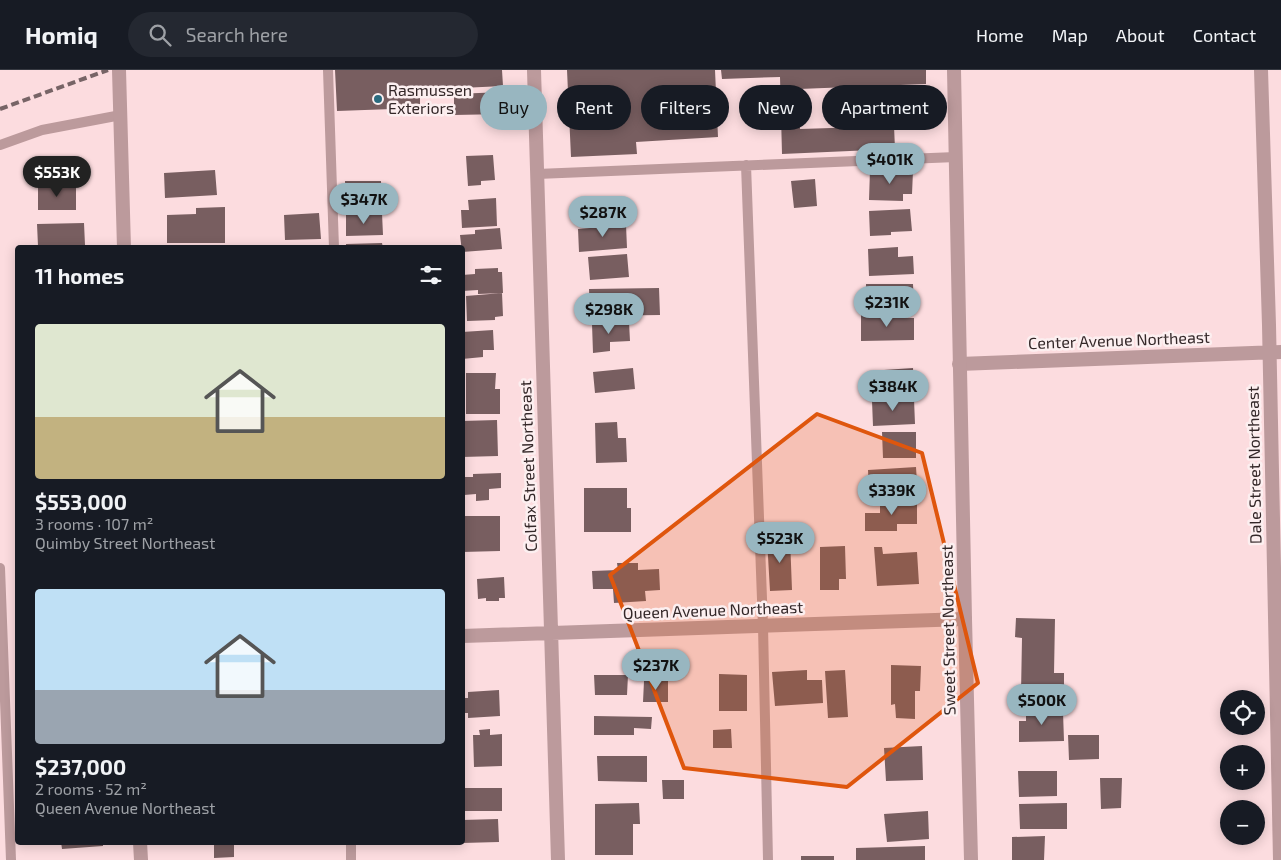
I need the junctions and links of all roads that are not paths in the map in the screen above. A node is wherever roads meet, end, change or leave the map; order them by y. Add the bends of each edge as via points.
1 (119, 70) edge
2 (328, 70) edge
3 (534, 70) edge
4 (954, 70) edge
5 (1261, 70) edge
6 (120, 115) junction
7 (0, 145) edge
8 (956, 157) junction
9 (746, 165) junction
10 (537, 174) junction
11 (124, 245) edge
12 (334, 245) edge
13 (1275, 352) edge
14 (959, 364) junction
15 (0, 568) edge
16 (965, 618) junction
17 (762, 626) junction
18 (551, 632) junction
19 (465, 636) edge
20 (140, 845) edge
21 (351, 845) edge
22 (11, 860) edge
23 (140, 860) edge
24 (351, 860) edge
25 (558, 860) edge
26 (768, 860) edge
27 (971, 860) edge
28 (1280, 860) edge

1 - 6 street
2 - 12 lane
3 - 10 street, Colfax Street Northeast
4 - 8 street, Sweet Street Northeast
5 - 13 street, Dale Street Northeast
6 - 7 lane via 42,130
6 - 11 street
8 - 9 lane
8 - 14 street, Sweet Street Northeast
9 - 10 lane
9 - 17 lane
10 - 18 street, Colfax Street Northeast
13 - 14 street, Center Avenue Northeast
13 - 28 street, Dale Street Northeast
14 - 16 street, Sweet Street Northeast
15 - 22 lane
16 - 17 street, Queen Avenue Northeast
16 - 27 street, Sweet Street Northeast
17 - 18 street, Queen Avenue Northeast
17 - 26 lane
18 - 19 street, Queen Avenue Northeast
18 - 25 street, Colfax Street Northeast
20 - 23 street
21 - 24 lane

